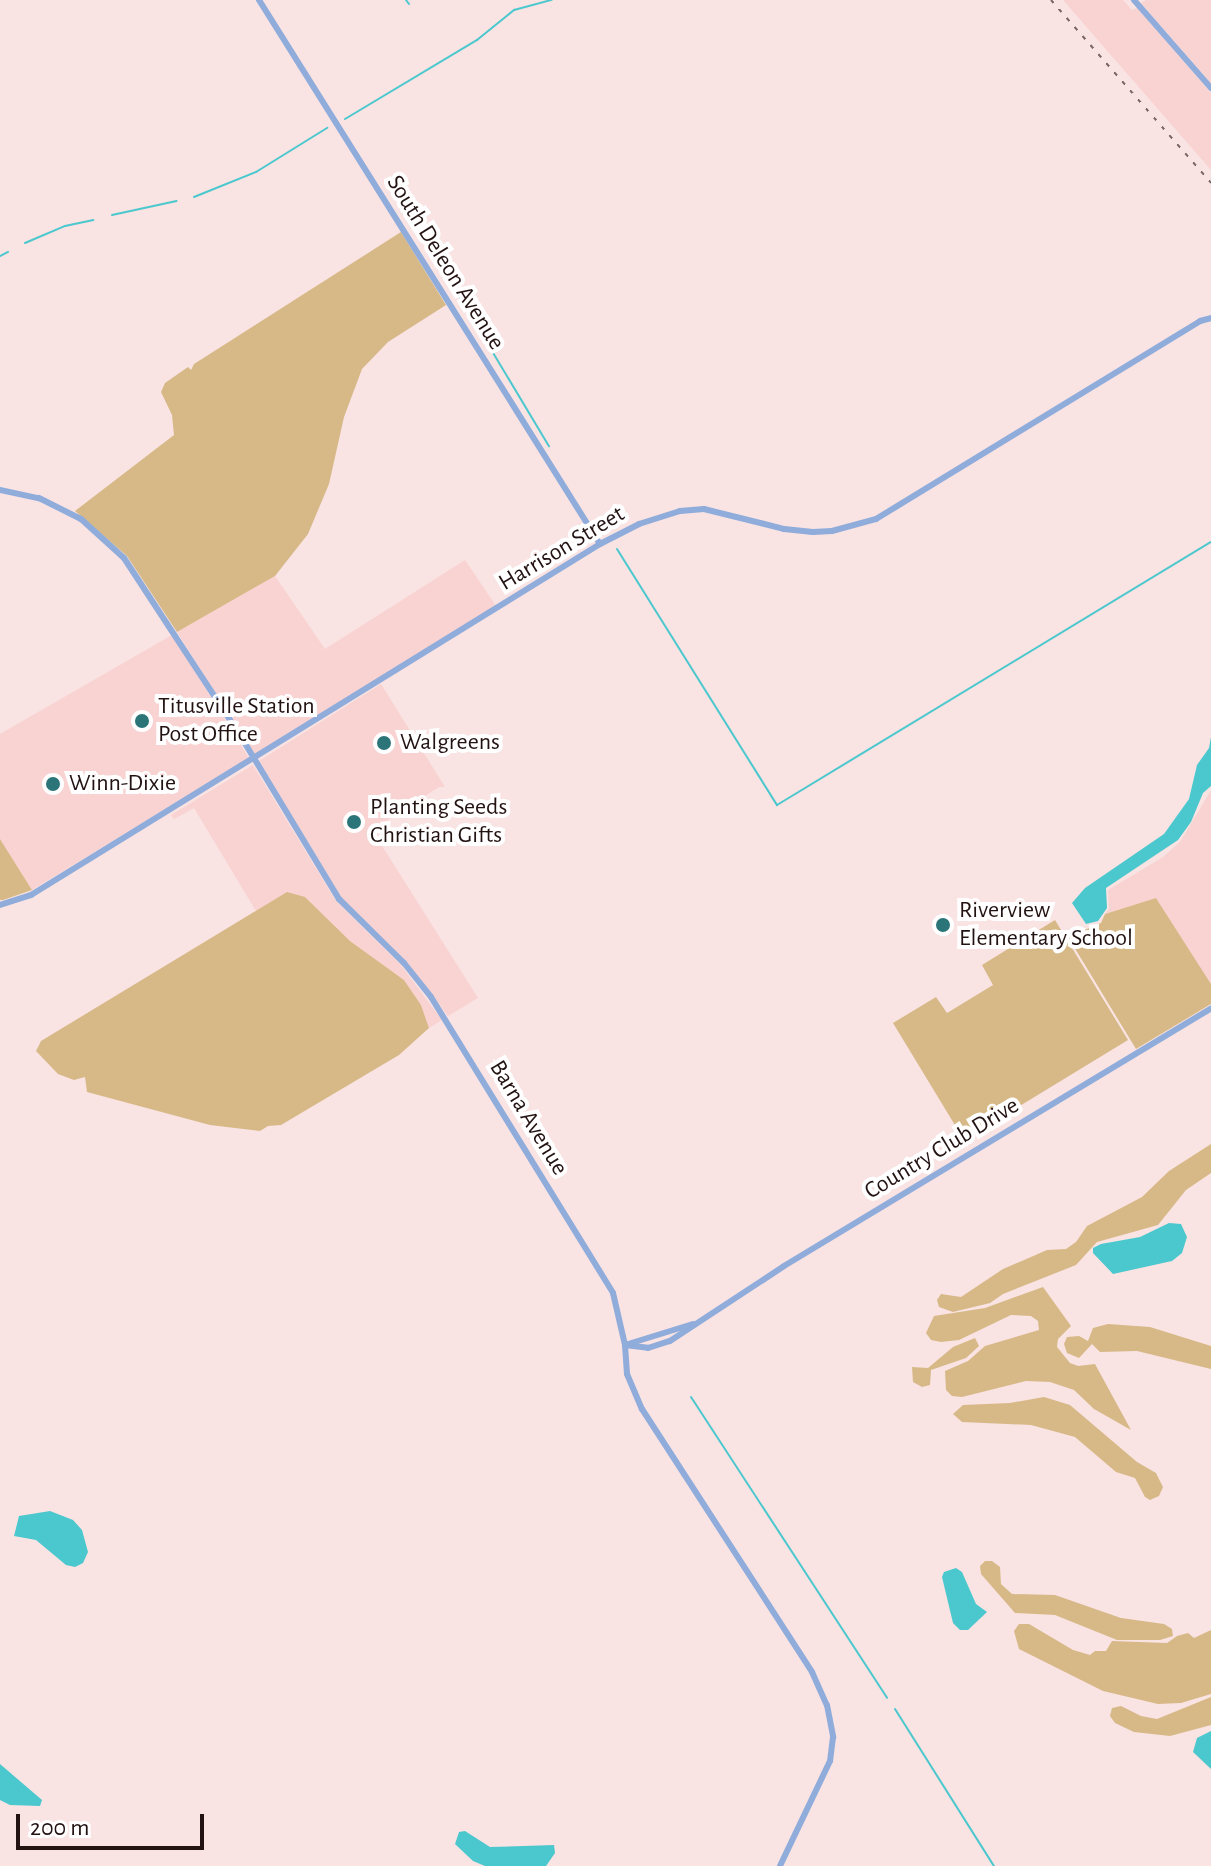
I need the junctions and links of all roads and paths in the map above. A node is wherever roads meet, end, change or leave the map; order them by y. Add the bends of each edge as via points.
1 (259, 0) edge
2 (1134, 0) edge
3 (1211, 88) edge
4 (1211, 318) edge
5 (0, 490) edge
6 (600, 544) junction
7 (254, 760) junction
8 (0, 905) edge
9 (1211, 1008) edge
10 (625, 1345) junction
11 (780, 1866) edge

1 - 6 street, South Deleon Avenue
2 - 3 street
4 - 6 street, Harrison Street via 876,519 813,532 729,513 680,511
5 - 7 street, Barna Avenue via 39,498 81,519 113,545 146,588
6 - 7 street, Harrison Street
7 - 8 street, Harrison Street via 31,895
7 - 10 street, Barna Avenue via 339,899 404,963 466,1052 613,1293
9 - 10 street, Country Club Drive via 784,1266 670,1341 648,1348
10 - 11 street, Barna Avenue via 627,1374 642,1409 812,1672 827,1705 833,1737 830,1761

